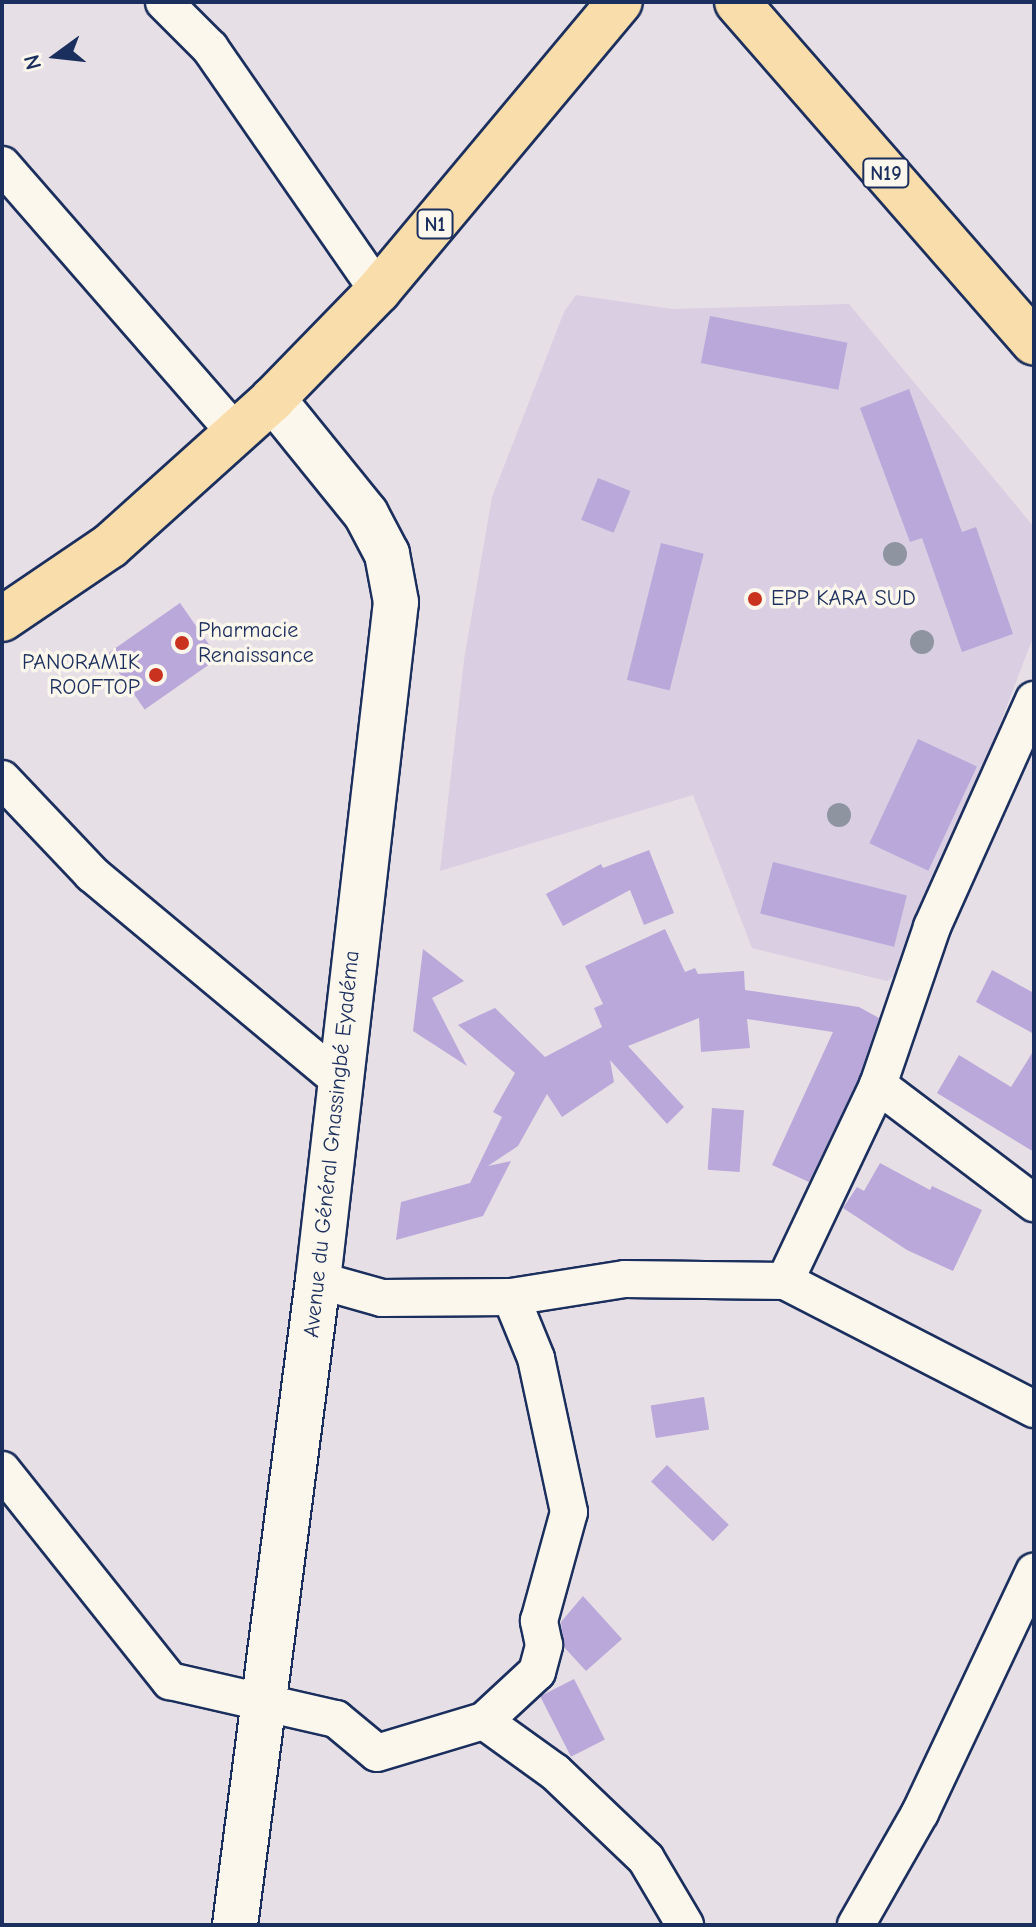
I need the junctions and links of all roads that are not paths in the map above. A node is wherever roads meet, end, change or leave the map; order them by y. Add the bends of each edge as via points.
1 (164, 2) edge
2 (620, 2) edge
3 (737, 2) edge
4 (2, 165) edge
5 (378, 291) junction
6 (1034, 343) edge
7 (273, 399) junction
8 (236, 433) junction
9 (2, 619) edge
10 (1034, 700) edge
11 (2, 779) edge
12 (337, 1078) junction
13 (878, 1085) junction
14 (1034, 1203) edge
15 (318, 1280) junction
16 (785, 1281) junction
17 (511, 1297) junction
18 (1034, 1409) edge
19 (2, 1470) edge
20 (1034, 1572) edge
21 (263, 1705) junction
22 (484, 1721) junction
23 (235, 1925) edge
24 (685, 1925) edge
25 (856, 1925) edge

1 - 5 street via 210,48
2 - 5 main road, N1
3 - 6 main road, N19
4 - 8 street
5 - 7 main road, N1
7 - 8 main road, N1
7 - 12 main road, Avenue du Général Gnassingbé Eyadéma via 366,514 387,554 396,602
8 - 9 main road, N1 via 110,546
10 - 13 street via 932,927
11 - 12 street via 92,874
12 - 15 main road, Avenue du Général Gnassingbé Eyadéma
13 - 14 street
13 - 16 street
15 - 17 street via 382,1298
15 - 21 main road, Avenue du Général Gnassingbé Eyadéma
16 - 17 street via 625,1279
16 - 18 street
17 - 22 street via 536,1358 569,1512 539,1621 544,1645 537,1672
19 - 21 street via 170,1681
20 - 25 street via 920,1813
21 - 22 street via 336,1719 377,1753
21 - 23 main road, Avenue du Général Gnassingbé Eyadéma
22 - 24 street via 555,1772 646,1859

